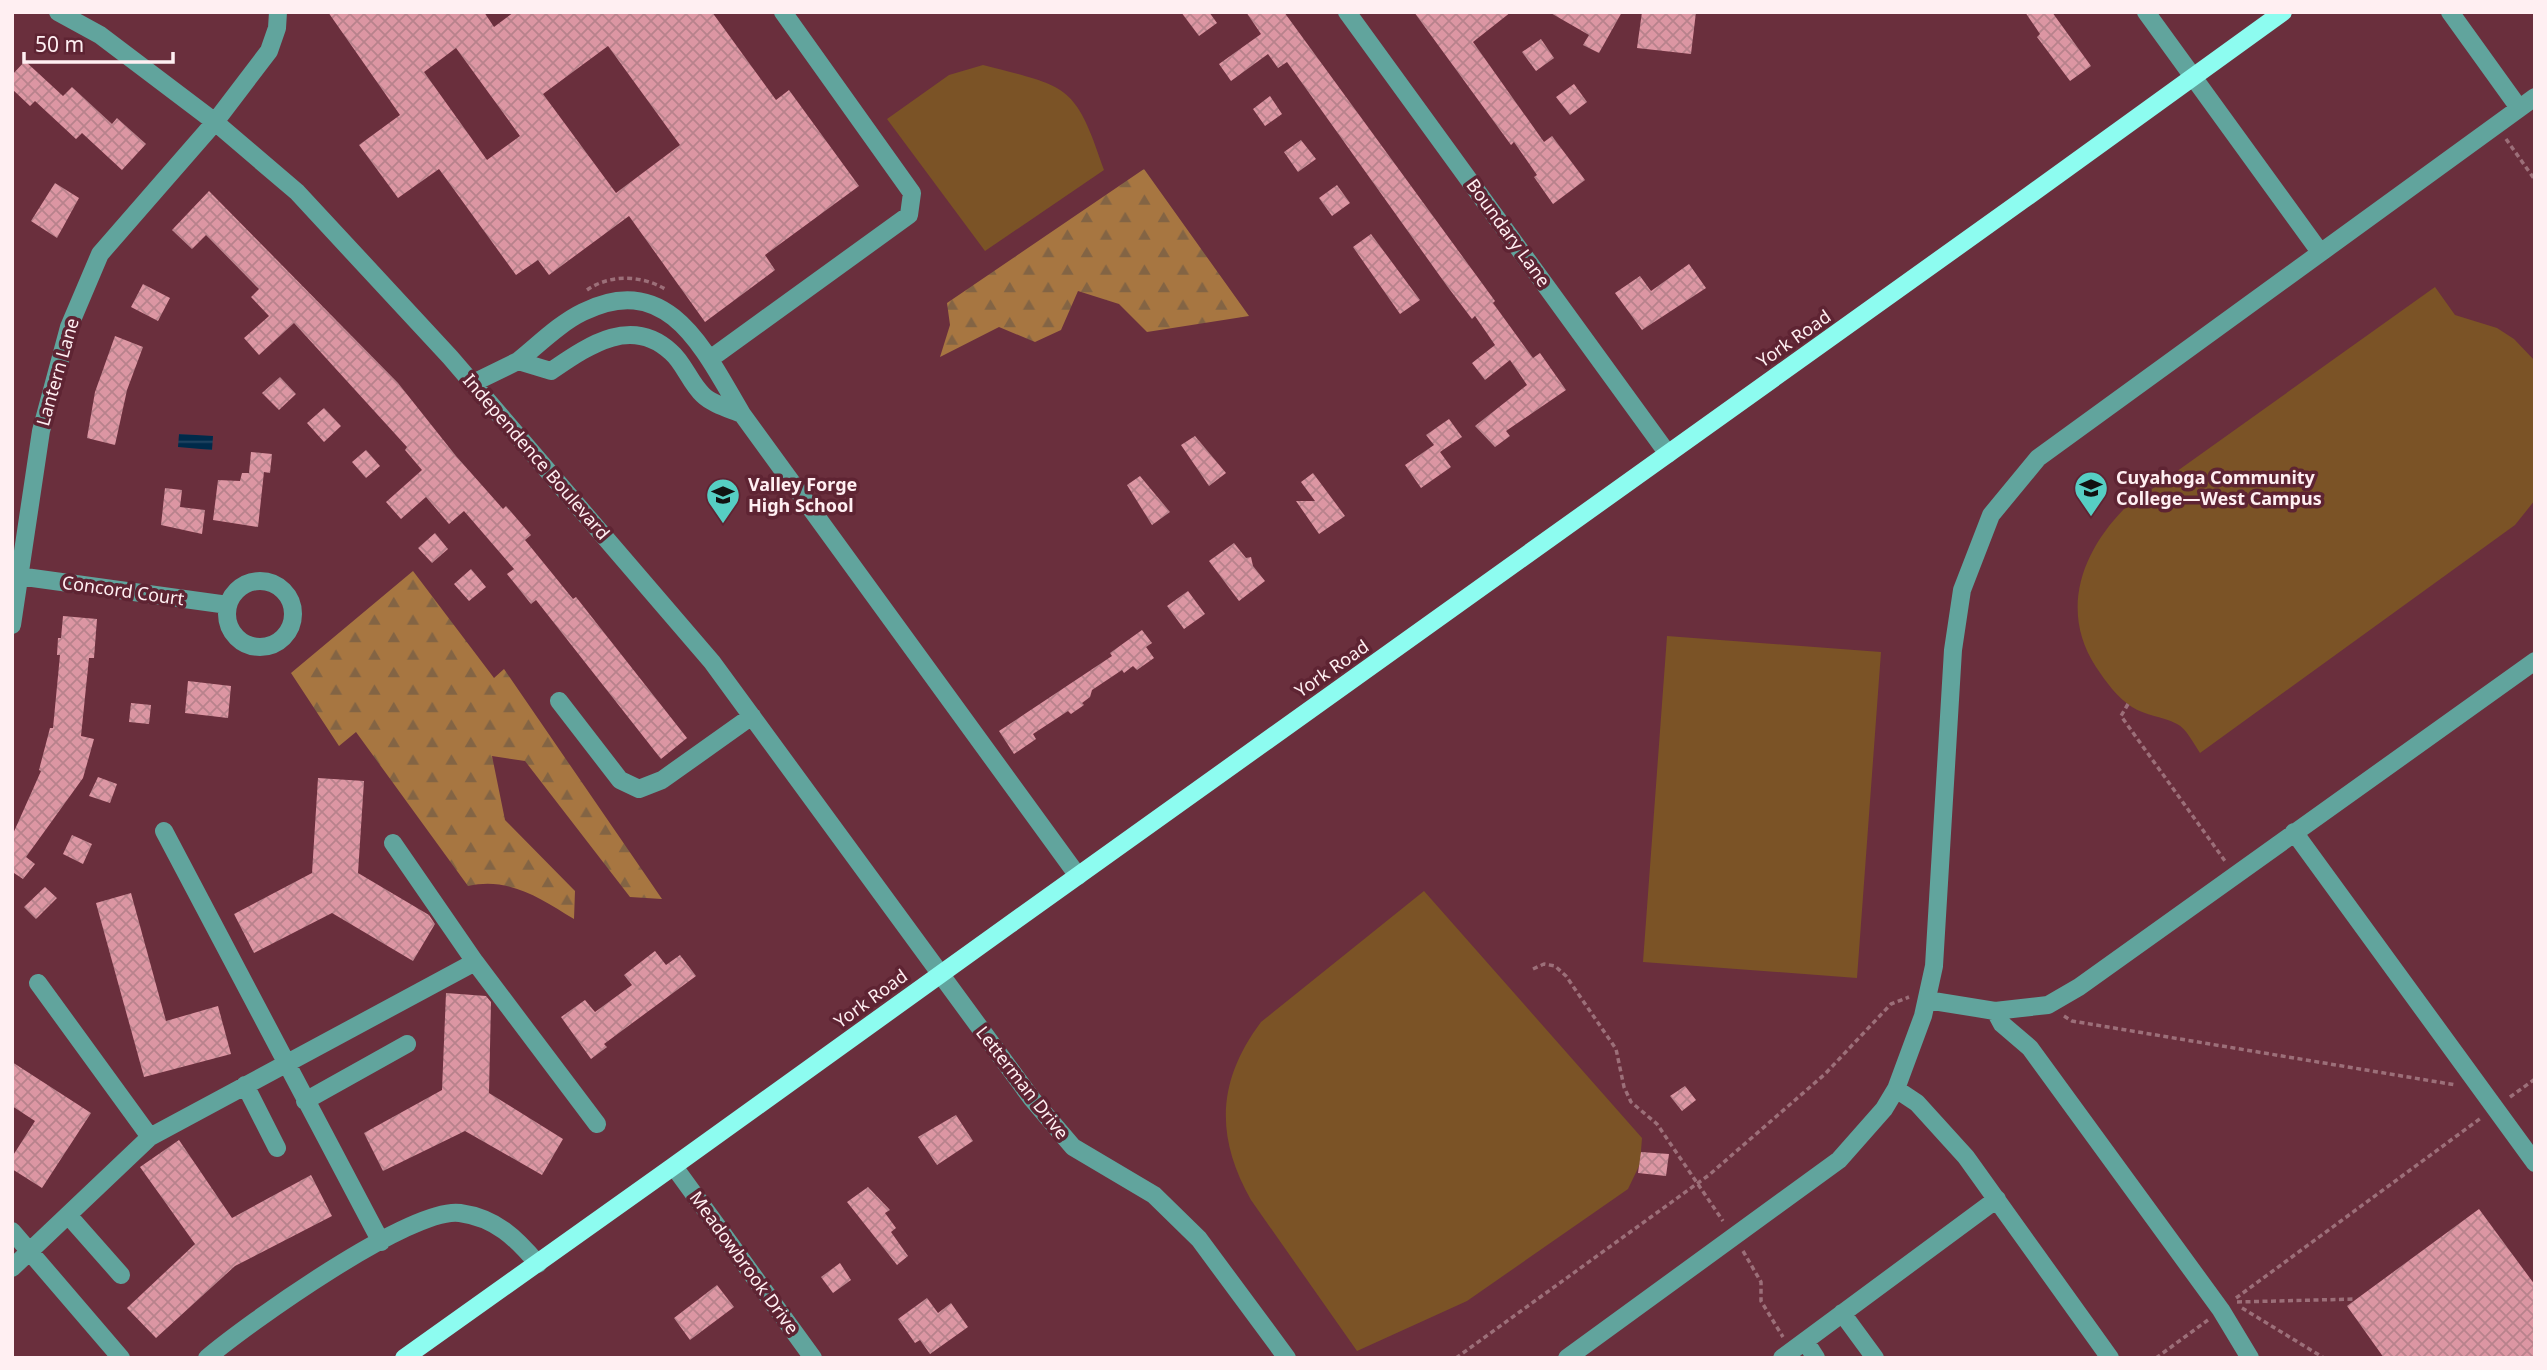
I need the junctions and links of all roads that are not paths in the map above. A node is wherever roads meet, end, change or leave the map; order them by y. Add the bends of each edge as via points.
1 (58, 12) edge
2 (278, 12) edge
3 (783, 12) edge
4 (1347, 12) edge
5 (2146, 12) edge
6 (2283, 12) edge
7 (2450, 12) edge
8 (2193, 78) junction
9 (2535, 97) edge
10 (2519, 108) junction
11 (215, 122) junction
12 (2320, 252) junction
13 (710, 359) junction
14 (518, 361) junction
15 (473, 383) junction
16 (742, 414) junction
17 (1668, 454) junction
18 (18, 576) junction
19 (228, 605) dead end
20 (12, 625) edge
21 (2535, 662) edge
22 (559, 701) dead end
23 (752, 716) junction
24 (164, 831) dead end
25 (2294, 832) junction
26 (393, 843) dead end
27 (1078, 876) junction
28 (475, 962) junction
29 (940, 975) junction
30 (38, 983) dead end
31 (1927, 1000) junction
32 (1995, 1011) junction
33 (407, 1044) dead end
34 (285, 1064) junction
35 (246, 1085) junction
36 (1896, 1089) junction
37 (305, 1101) junction
38 (597, 1124) dead end
39 (150, 1137) junction
40 (277, 1148) dead end
41 (2535, 1163) edge
42 (675, 1168) junction
43 (1997, 1199) junction
44 (68, 1215) junction
45 (12, 1231) edge
46 (381, 1242) junction
47 (30, 1252) junction
48 (538, 1264) junction
49 (12, 1268) edge
50 (121, 1275) dead end
51 (1842, 1313) junction
52 (1805, 1341) junction
53 (121, 1358) edge
54 (207, 1358) edge
55 (404, 1358) edge
56 (813, 1358) edge
57 (1287, 1358) edge
58 (1567, 1358) edge
59 (1782, 1358) edge
60 (1816, 1358) edge
61 (1875, 1358) edge
62 (2110, 1358) edge
63 (2250, 1358) edge

1 - 11 street, Independence Boulevard via 100,35
2 - 11 street, Lantern Lane via 270,51
3 - 13 street via 912,193 909,215
4 - 17 street, Boundary Lane
5 - 8 street
6 - 8 main road, York Road
7 - 10 street
8 - 12 street
8 - 17 main road, York Road
9 - 10 street
10 - 12 street
11 - 15 street, Independence Boulevard via 298,192
11 - 18 street, Lantern Lane via 100,254 74,314 41,431
12 - 31 street via 2038,458 1991,515 1962,590 1953,650 1934,966
13 - 14 street via 680,321 665,308 642,300 612,301 582,312
13 - 16 street
14 - 15 street
14 - 16 street via 551,371 600,340 628,333 650,337 672,352 704,397
15 - 23 street, Independence Boulevard via 712,662
16 - 27 street
17 - 27 main road, York Road
18 - 19 street, Concord Court
18 - 20 street, Lantern Lane
21 - 25 street
22 - 23 street via 620,780 639,789 662,779
23 - 29 street, Independence Boulevard
24 - 34 street
25 - 32 street via 2079,987 2048,1005
25 - 41 street
26 - 28 street
27 - 29 main road, York Road
28 - 34 street
28 - 38 street
29 - 42 main road, York Road
29 - 57 street, Letterman Drive via 1032,1100 1073,1147 1154,1195 1199,1240
30 - 39 street
31 - 32 street
31 - 36 street
32 - 63 street via 2002,1024 2030,1048 2226,1306
33 - 37 street
34 - 35 street
34 - 37 street
35 - 39 street
35 - 40 street
36 - 43 street via 1917,1103
36 - 58 street via 1839,1160
37 - 46 street
39 - 44 street
42 - 48 main road, York Road
42 - 56 street, Meadowbrook Drive
43 - 51 street
43 - 62 street
44 - 47 street
44 - 50 street
45 - 47 street
46 - 48 street via 429,1218 458,1212 496,1223 514,1235
46 - 54 street via 269,1311
47 - 49 street
47 - 53 street
48 - 55 main road, York Road
51 - 52 street
51 - 61 street
52 - 59 street
52 - 60 street

